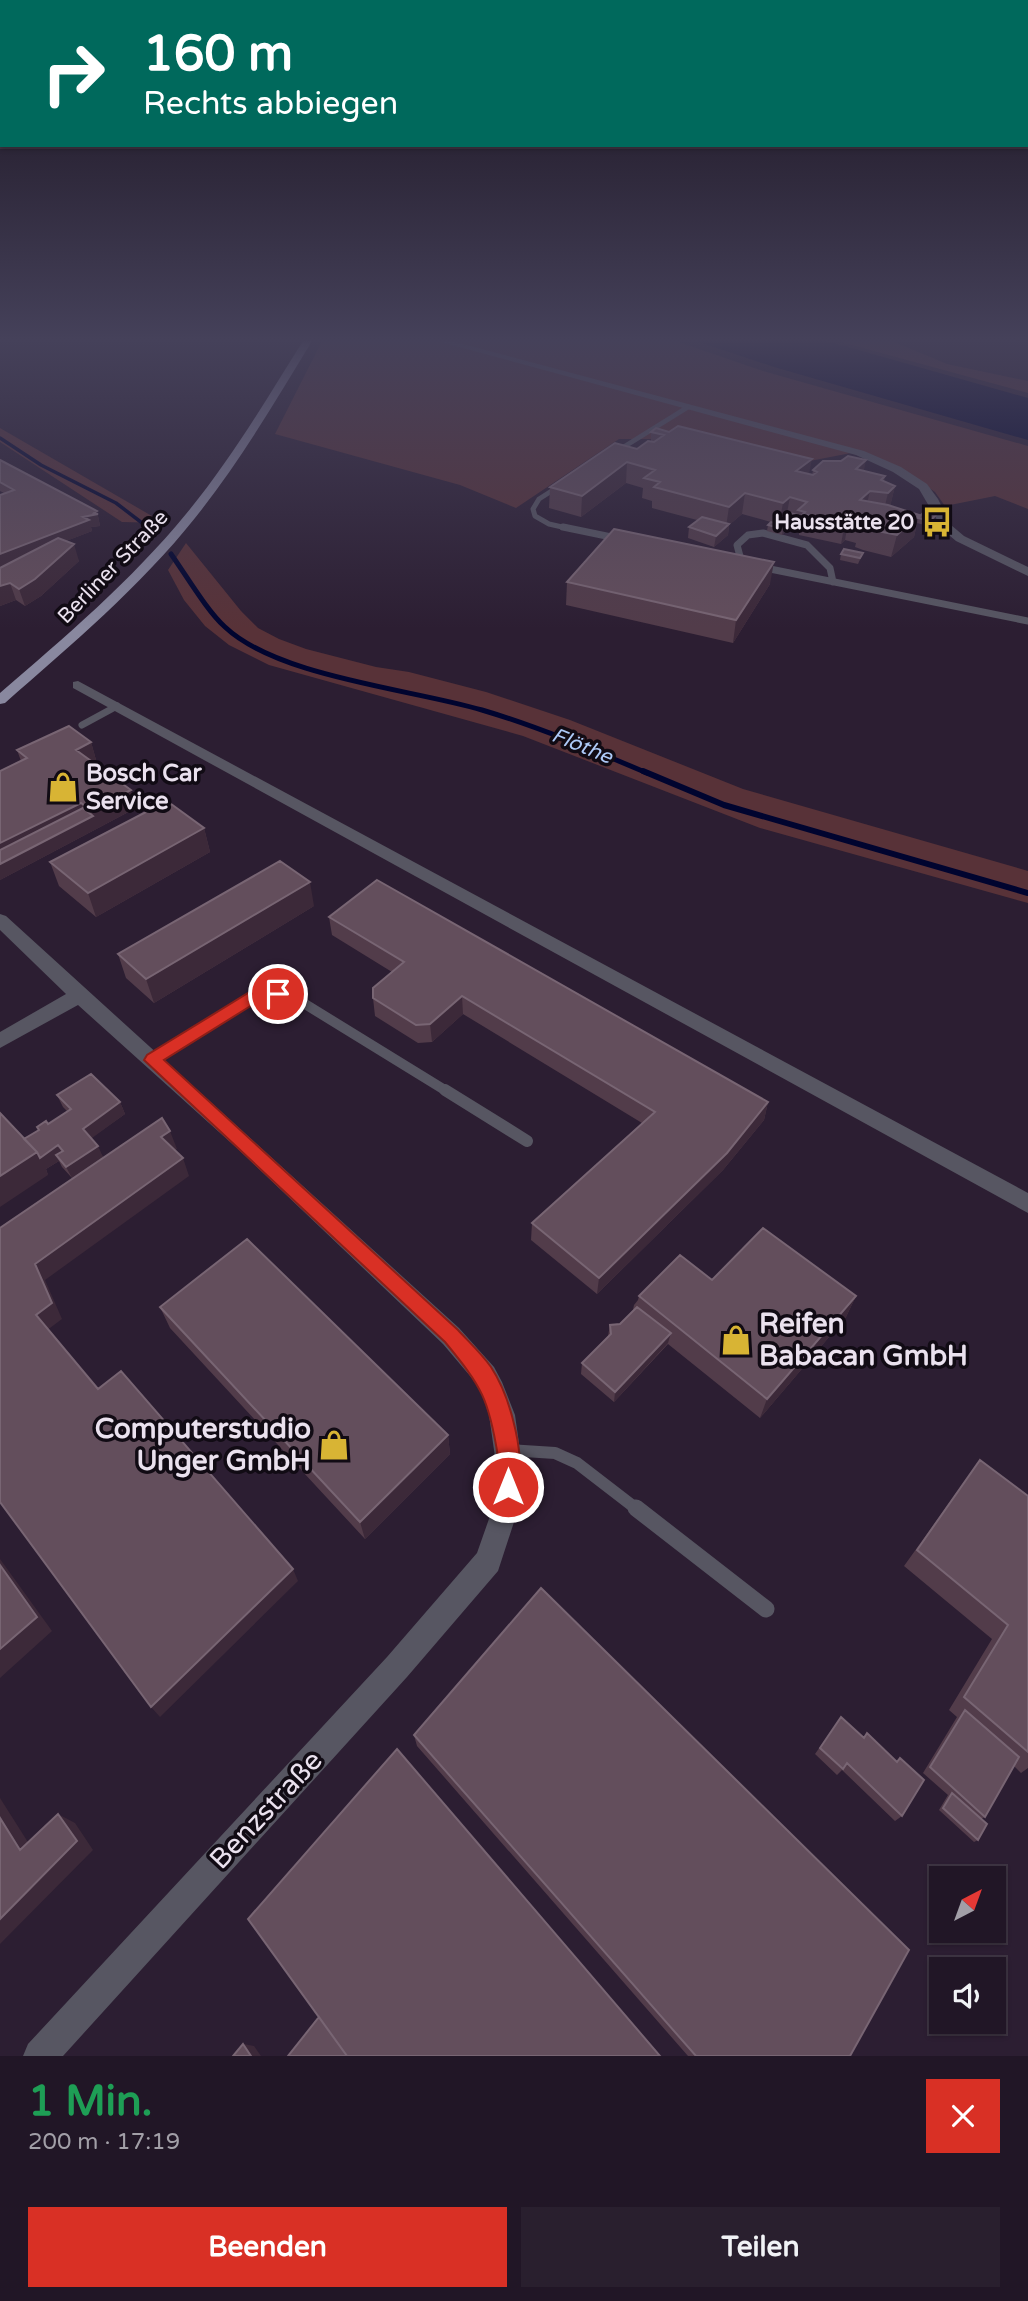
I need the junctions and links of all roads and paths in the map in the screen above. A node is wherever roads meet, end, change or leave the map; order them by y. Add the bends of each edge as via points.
1 (246, 437) edge
2 (640, 437) edge
3 (791, 437) edge
4 (609, 456) edge
5 (563, 484) edge
6 (626, 540) edge
7 (729, 561) edge
8 (742, 564) junction
9 (1028, 572) edge
10 (833, 582) junction
11 (1028, 621) edge
12 (78, 685) dead end
13 (0, 700) edge
14 (117, 706) junction
15 (82, 725) dead end
16 (0, 920) edge
17 (79, 995) junction
18 (0, 1041) edge
19 (152, 1060) junction
20 (527, 1141) dead end
21 (1028, 1204) edge
22 (508, 1451) junction
23 (765, 1609) dead end
24 (40, 2056) edge

1 - 13 main road, Berliner Straße via 212,489 175,533 82,629
2 - 4 lane
3 - 9 street via 906,475 929,493 948,529 965,543
5 - 6 lane via 539,499 533,509 535,516 549,524
7 - 8 lane
8 - 10 lane
8 - 10 lane via 737,545 748,535 763,533 807,545 830,568
10 - 11 lane
12 - 14 street
14 - 15 lane
14 - 21 street
16 - 17 street
17 - 18 street
17 - 19 street
19 - 20 lane via 253,997 268,993 289,996
19 - 22 street via 452,1336 493,1390
22 - 23 lane via 555,1452 577,1463
22 - 24 street, Benzstraße via 506,1502 488,1561 397,1667

